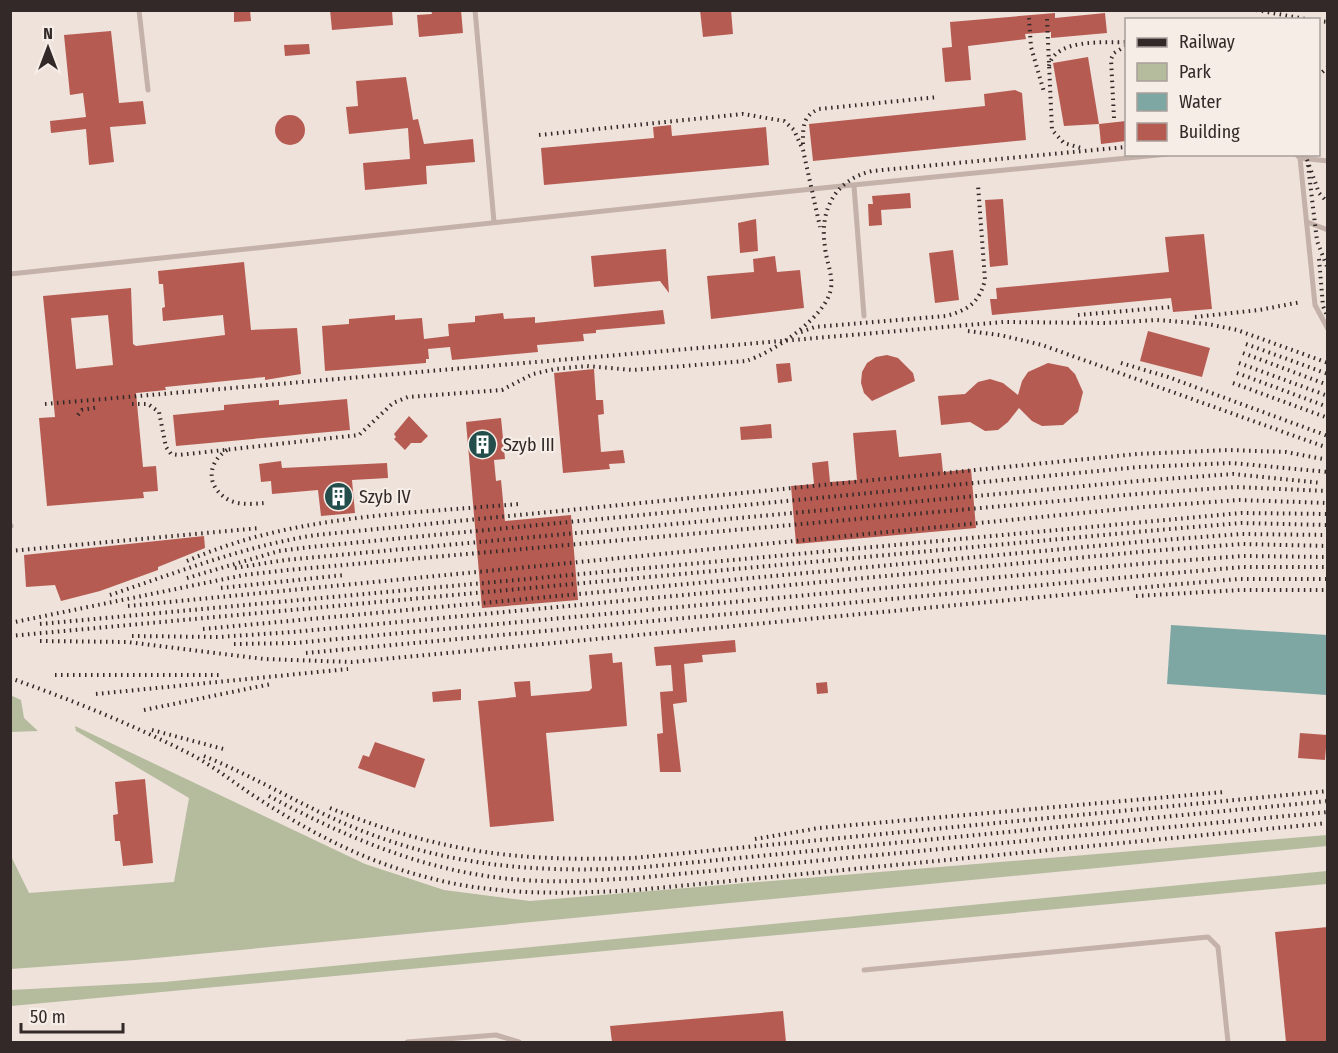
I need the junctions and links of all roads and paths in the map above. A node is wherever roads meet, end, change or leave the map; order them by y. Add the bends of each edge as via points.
1 (139, 10) edge
2 (475, 10) edge
3 (148, 90) dead end
4 (1148, 156) edge
5 (1298, 156) edge
6 (1328, 160) edge
7 (854, 186) junction
8 (494, 222) junction
9 (1307, 222) junction
10 (1328, 231) edge
11 (10, 274) edge
12 (864, 316) dead end
13 (1328, 329) edge
14 (864, 970) dead end
15 (407, 1042) edge
16 (519, 1042) edge
17 (1227, 1042) edge

1 - 3 lane
2 - 8 lane
4 - 7 lane
5 - 6 lane
5 - 9 lane
7 - 8 lane
7 - 12 lane
8 - 11 lane
9 - 10 lane
9 - 13 lane via 1315,305
14 - 17 lane via 1208,937 1218,947
15 - 16 lane via 496,1035

